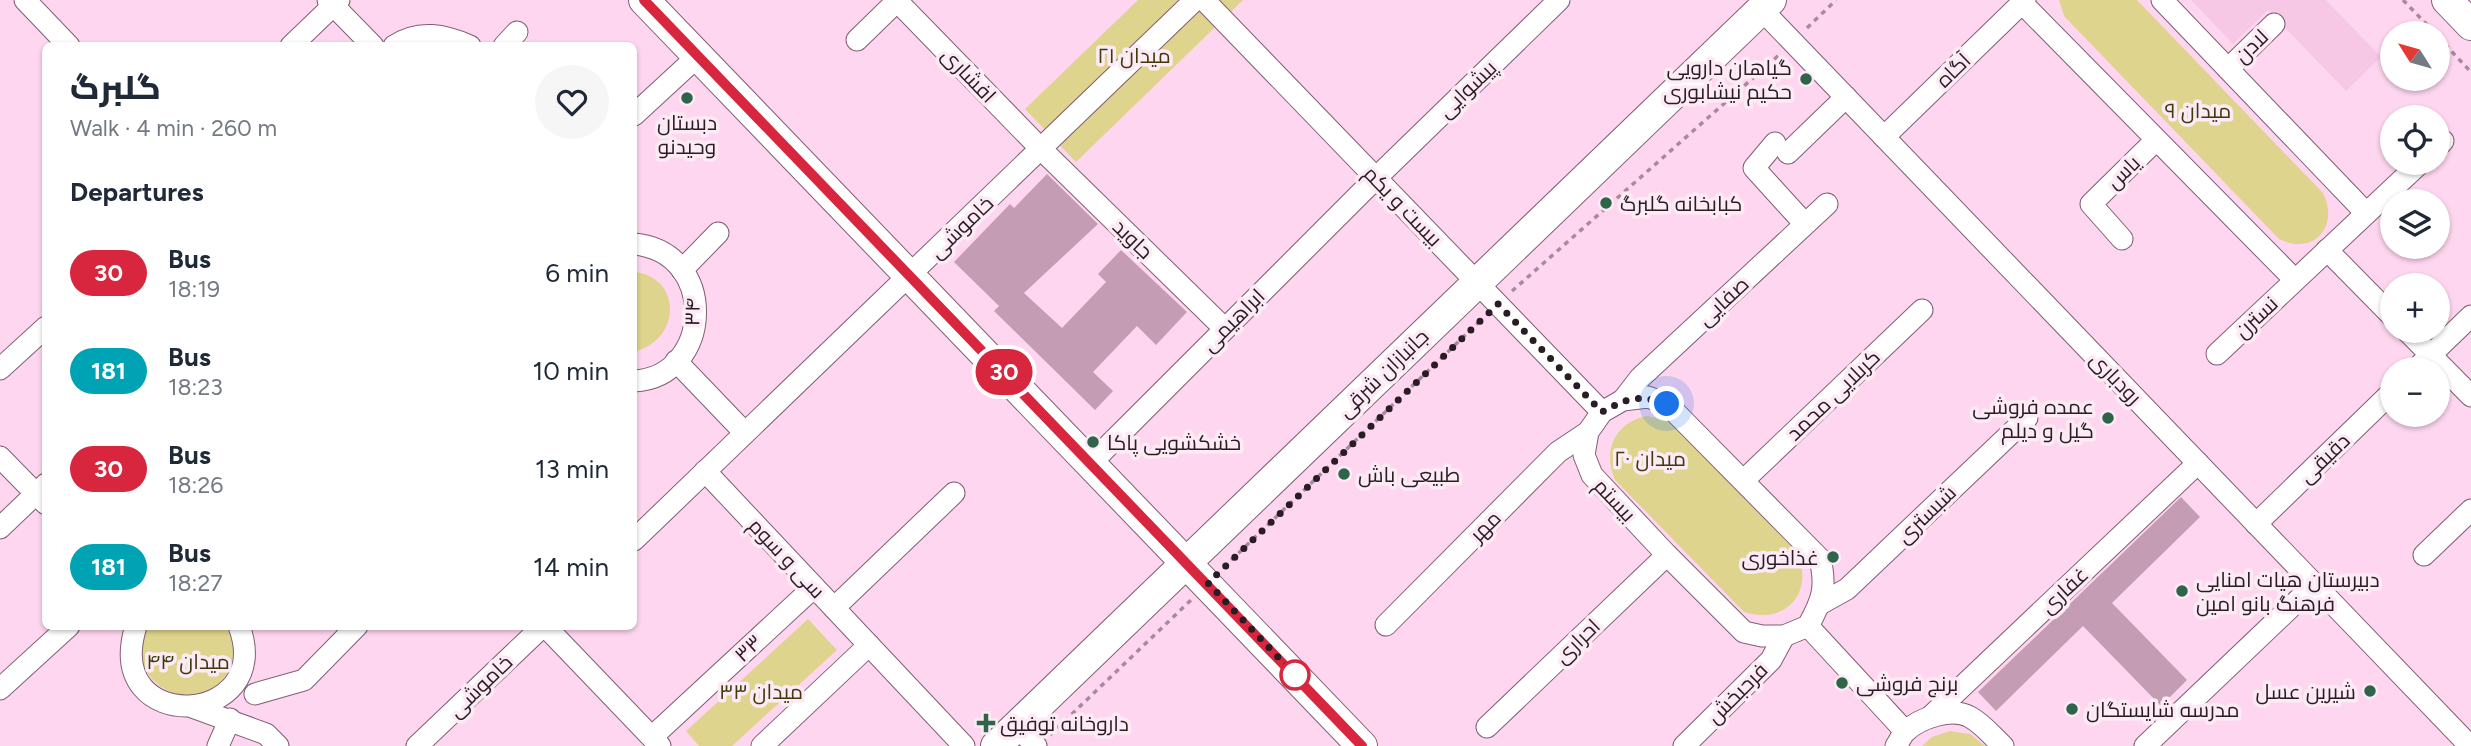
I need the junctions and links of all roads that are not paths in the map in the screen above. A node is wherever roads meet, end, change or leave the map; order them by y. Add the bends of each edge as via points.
1 (25, 0) edge
2 (644, 0) edge
3 (1195, 0) edge
4 (1204, 0) edge
5 (2162, 0) edge
6 (2447, 0) edge
7 (898, 1) edge
8 (2023, 1) edge
9 (333, 2) edge
10 (1766, 4) edge
11 (1544, 5) edge
12 (2274, 23) dead end
13 (2471, 25) edge
14 (857, 40) dead end
15 (65, 42) edge
16 (294, 42) edge
17 (369, 42) edge
18 (400, 42) edge
19 (461, 42) edge
20 (698, 56) junction
21 (2228, 69) junction
22 (1846, 97) junction
23 (637, 112) edge
24 (1884, 137) junction
25 (2156, 139) junction
26 (1041, 149) junction
27 (2407, 175) edge
28 (1376, 178) junction
29 (1827, 204) dead end
30 (2366, 213) junction
31 (1805, 224) junction
32 (718, 233) dead end
33 (2122, 239) dead end
34 (637, 244) edge
35 (2327, 250) junction
36 (682, 270) junction
37 (910, 276) junction
38 (2295, 280) junction
39 (1477, 283) junction
40 (2380, 304) edge
41 (1922, 310) dead end
42 (2471, 316) edge
43 (1225, 329) junction
44 (42, 331) edge
45 (2217, 354) dead end
46 (2428, 357) edge
47 (677, 361) junction
48 (0, 369) edge
49 (637, 380) edge
50 (2450, 381) edge
51 (2471, 396) edge
52 (1623, 400) junction
53 (2380, 404) edge
54 (1602, 412) junction
55 (2027, 418) dead end
56 (1588, 432) junction
57 (745, 433) junction
58 (0, 457) edge
59 (1091, 463) junction
60 (2198, 463) junction
61 (705, 471) junction
62 (1744, 480) junction
63 (954, 493) dead end
64 (42, 494) edge
65 (2471, 510) edge
66 (2256, 524) junction
67 (0, 528) edge
68 (637, 537) edge
69 (1667, 555) junction
70 (2424, 555) dead end
71 (1187, 562) junction
72 (2315, 584) junction
73 (814, 587) junction
74 (1820, 604) junction
75 (834, 608) junction
76 (1386, 625) dead end
77 (1808, 626) junction
78 (65, 630) edge
79 (126, 630) edge
80 (135, 630) edge
81 (240, 630) edge
82 (353, 630) edge
83 (540, 630) edge
84 (548, 630) edge
85 (1784, 636) junction
86 (869, 645) junction
87 (131, 658) junction
88 (244, 658) junction
89 (0, 690) edge
90 (255, 695) junction
91 (192, 708) junction
92 (1930, 717) junction
93 (230, 719) junction
94 (1487, 727) dead end
95 (1024, 739) edge
96 (1901, 739) edge
97 (272, 740) edge
98 (656, 742) edge
99 (218, 746) edge
100 (417, 746) edge
101 (762, 746) edge
102 (964, 746) edge
103 (1362, 746) edge
104 (1684, 746) edge
105 (2003, 746) edge
106 (2145, 746) edge
107 (2470, 746) edge

1 - 15 street
2 - 20 main road
3 - 26 street, خاموشی
4 - 28 street, بیست و یکم
5 - 21 street
6 - 13 main road
7 - 14 street, افشاری
7 - 26 street, افشاری
8 - 24 street, آگاه
8 - 25 street
9 - 16 street
9 - 17 street
10 - 22 street, رودباری via 1793,42
10 - 39 main road, جانبازان شرقی
11 - 28 street, پیشوایی
12 - 21 street, لادن
18 - 19 street via 425,34
20 - 23 street
20 - 37 main road
21 - 30 street
22 - 24 street, رودباری
22 - 31 street via 1754,168
24 - 60 street, رودباری
25 - 33 street, یاس via 2091,204
25 - 38 street
26 - 37 street, خاموشی
26 - 43 street, جاوید
27 - 30 street
28 - 39 street, بیست و یکم
28 - 43 street, ابراهیمی
29 - 31 street, صفایی
30 - 35 street
31 - 52 street, صفایی via 1640,378
32 - 36 street
34 - 36 street, ۳۴ via 665,254
35 - 38 street
35 - 40 street
36 - 47 street, ۳۴ via 692,287 696,316 688,345
37 - 57 street, خاموشی
37 - 59 main road
38 - 45 street, نسترن
39 - 54 street, بیست و یکم
39 - 71 main road, جانبازان شرقی
41 - 62 street, کربلایی محمد
42 - 46 street
43 - 59 street, ابراهیمی
44 - 48 street
47 - 49 street via 659,374
47 - 57 street
50 - 51 street
52 - 54 street
52 - 62 street via 1648,397 1667,404
53 - 66 street, دقیقی
54 - 56 street
55 - 74 street, شبستری via 1847,589
56 - 69 street, بیستم via 1584,455 1592,475
56 - 76 street, مهر via 1558,452
57 - 61 street, خاموشی
58 - 64 street
59 - 71 main road
60 - 66 street, رودباری
60 - 92 street, غفاری
61 - 68 street, خاموشی
61 - 73 street, سی و سوم
62 - 74 street via 1820,559 1825,580
63 - 75 street
64 - 67 street
65 - 70 street
66 - 72 street, رودباری
69 - 85 street, بیستم via 1744,632
69 - 94 street, احراری
71 - 95 main road, جانبازان شرقی
71 - 103 main road
72 - 106 street
72 - 107 street, رودباری
73 - 75 street, سی و سوم
73 - 98 street, ۳۳
74 - 77 street
75 - 86 street, سی و سوم
77 - 85 street, بیستم
77 - 96 street
78 - 89 street
79 - 87 street
80 - 87 street
81 - 88 street
82 - 90 street via 304,680
83 - 100 street, خاموشی
84 - 98 street
85 - 104 street, فرحبخش via 1771,660
86 - 101 street
86 - 102 street, سی و سوم
87 - 91 street via 145,689 167,703
88 - 90 street
88 - 91 street via 239,676 227,692
90 - 97 street
91 - 93 street
92 - 96 street
92 - 105 street via 1950,712 1968,715
93 - 97 street
93 - 99 street

